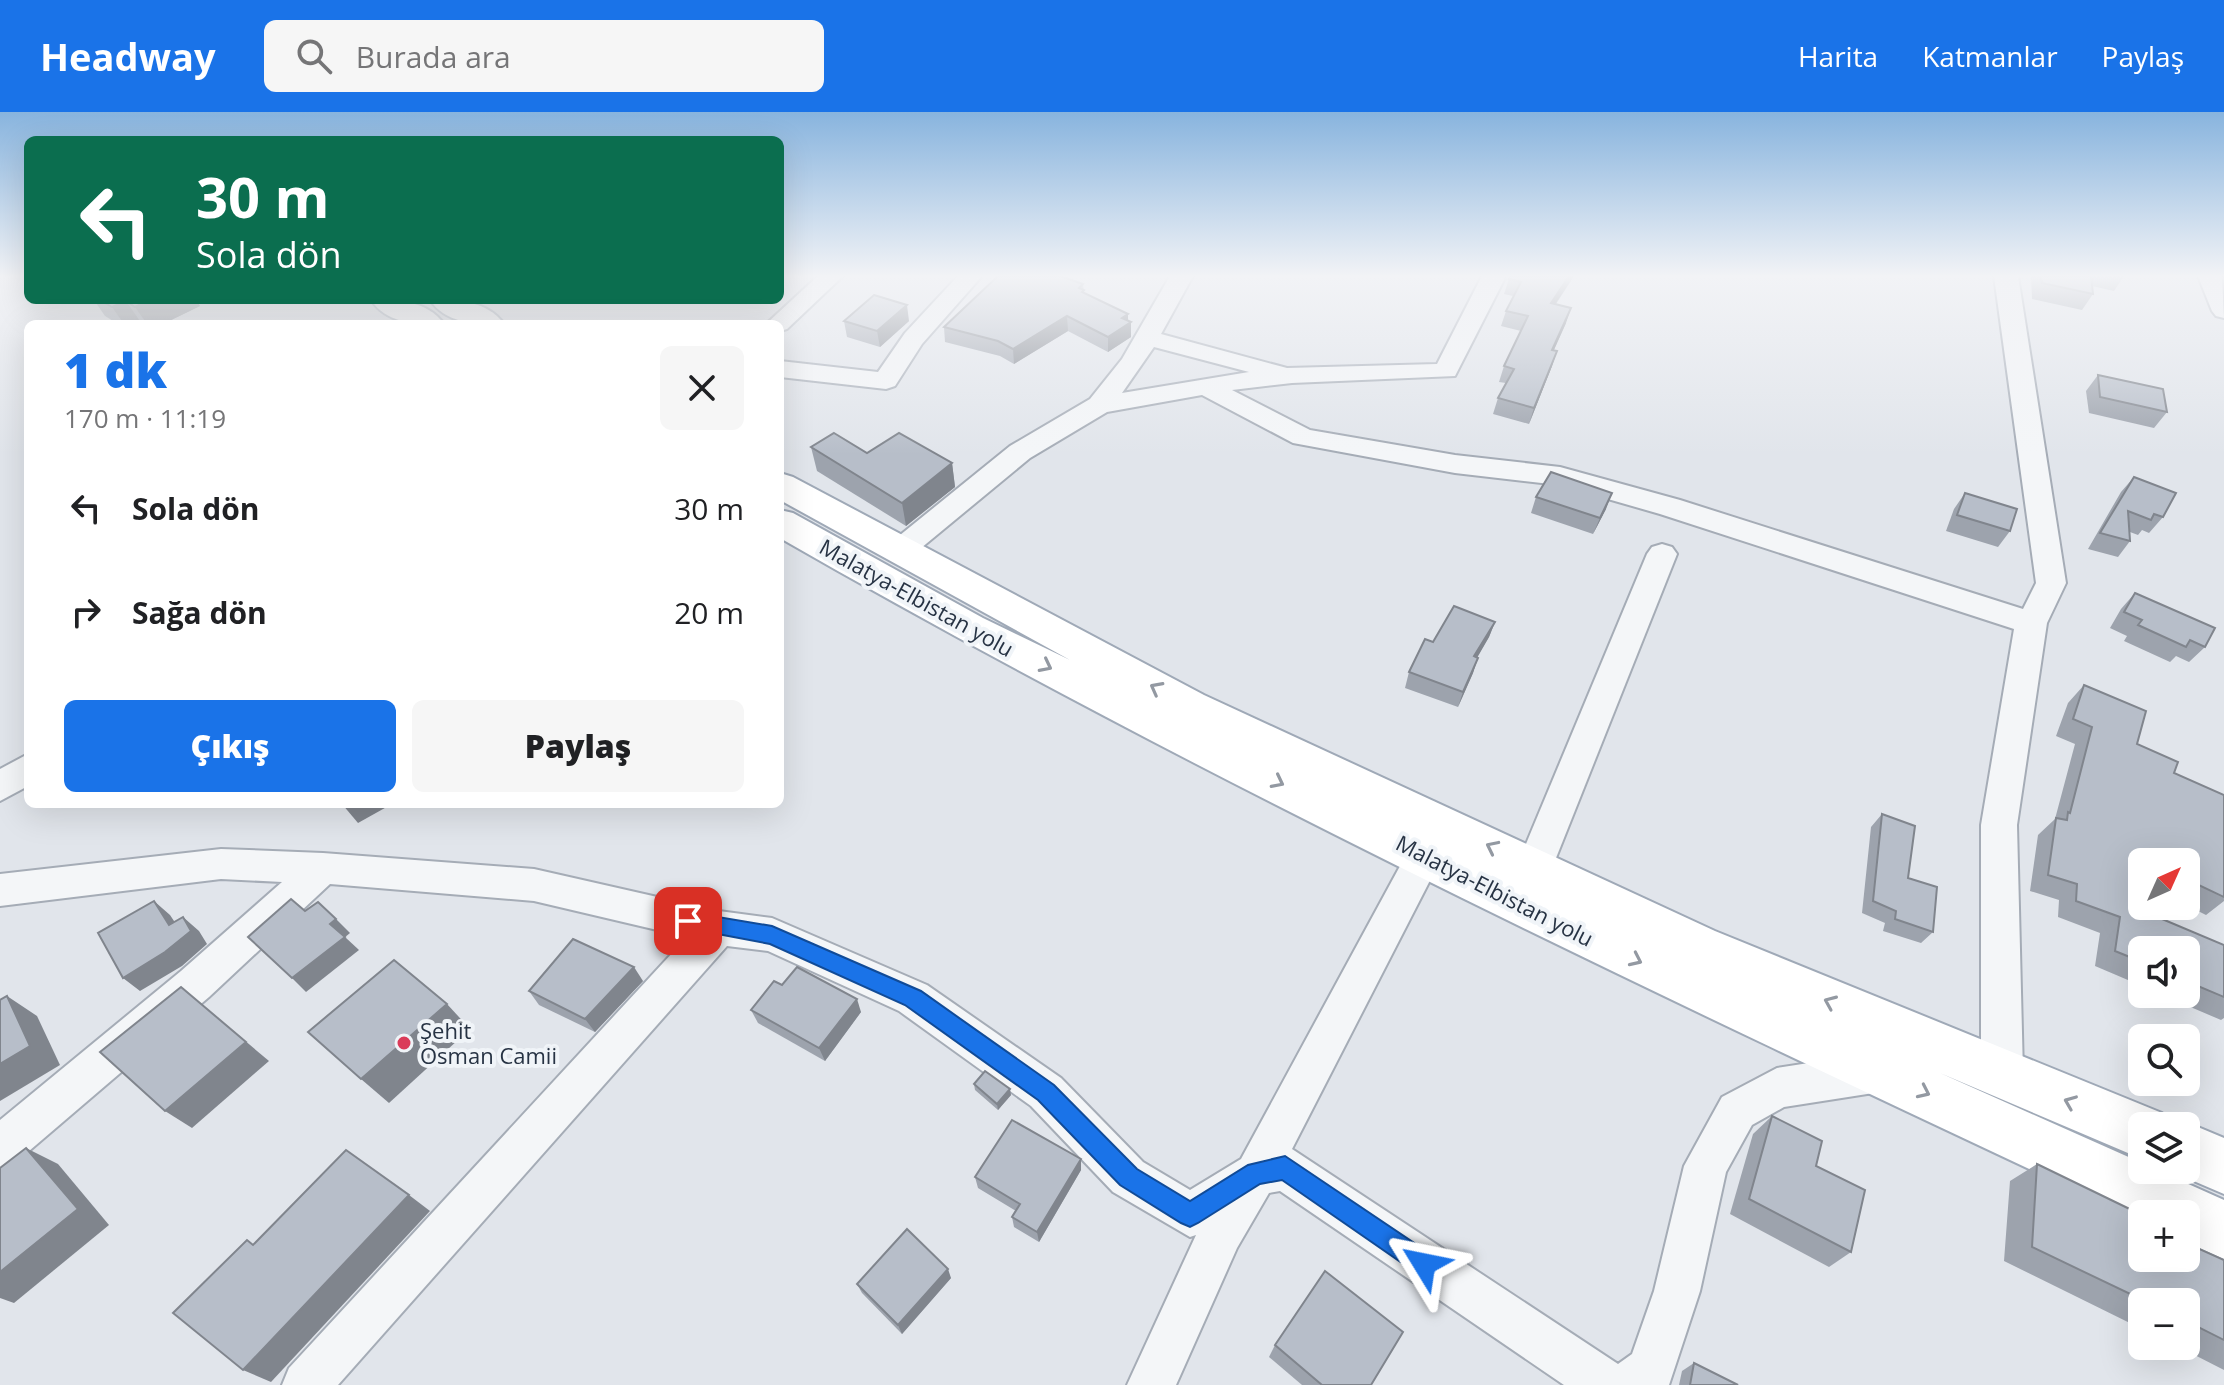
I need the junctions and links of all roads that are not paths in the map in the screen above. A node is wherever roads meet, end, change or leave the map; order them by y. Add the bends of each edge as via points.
1 (917, 335) edge
2 (1462, 335) edge
3 (2015, 335) edge
4 (1146, 338) joint
5 (784, 369) edge
6 (1292, 375) junction
7 (1207, 387) junction
8 (1099, 405) junction
9 (784, 487) edge
10 (784, 524) edge
11 (899, 551) junction
12 (1662, 554) dead end
13 (2031, 623) junction
14 (24, 771) edge
15 (0, 787) edge
16 (1425, 855) junction
17 (323, 868) junction
18 (1534, 868) junction
19 (0, 890) edge
20 (719, 928) junction
21 (1880, 1072) junction
22 (2002, 1074) junction
23 (2128, 1126) edge
24 (0, 1148) edge
25 (2200, 1156) edge
26 (2224, 1166) edge
27 (1256, 1174) junction
28 (2224, 1230) edge
29 (306, 1385) edge
30 (1151, 1385) edge
31 (1606, 1385) edge
32 (1630, 1385) edge

1 - 5 street via 886,381
2 - 6 street via 1446,371
3 - 13 street via 2051,583
4 - 6 street
4 - 8 street
6 - 7 street
7 - 8 street
7 - 13 street via 1303,437 1560,476
8 - 11 street via 1020,452
9 - 11 main road, Malatya-Elbistan yolu
10 -> 16 main road, Malatya-Elbistan yolu via 969,628
18 -> 11 main road, Malatya-Elbistan yolu via 1189,706
12 - 18 street
13 - 22 street via 1999,825
14 - 15 street
16 -> 21 main road, Malatya-Elbistan yolu via 1626,956
16 - 27 street
17 - 19 street via 221,864
17 - 20 street via 534,885
17 - 24 street
22 -> 18 main road, Malatya-Elbistan yolu via 1697,946
20 - 27 street via 772,935 913,998 1046,1092 1128,1177 1190,1215
20 - 29 street
21 -> 28 main road, Malatya-Elbistan yolu
21 - 32 street via 1777,1088 1737,1111 1706,1166 1677,1291 1651,1370
23 -> 22 main road, Malatya-Elbistan yolu
25 - 26 main road
27 - 30 street via 1221,1232
27 - 31 street via 1285,1168

